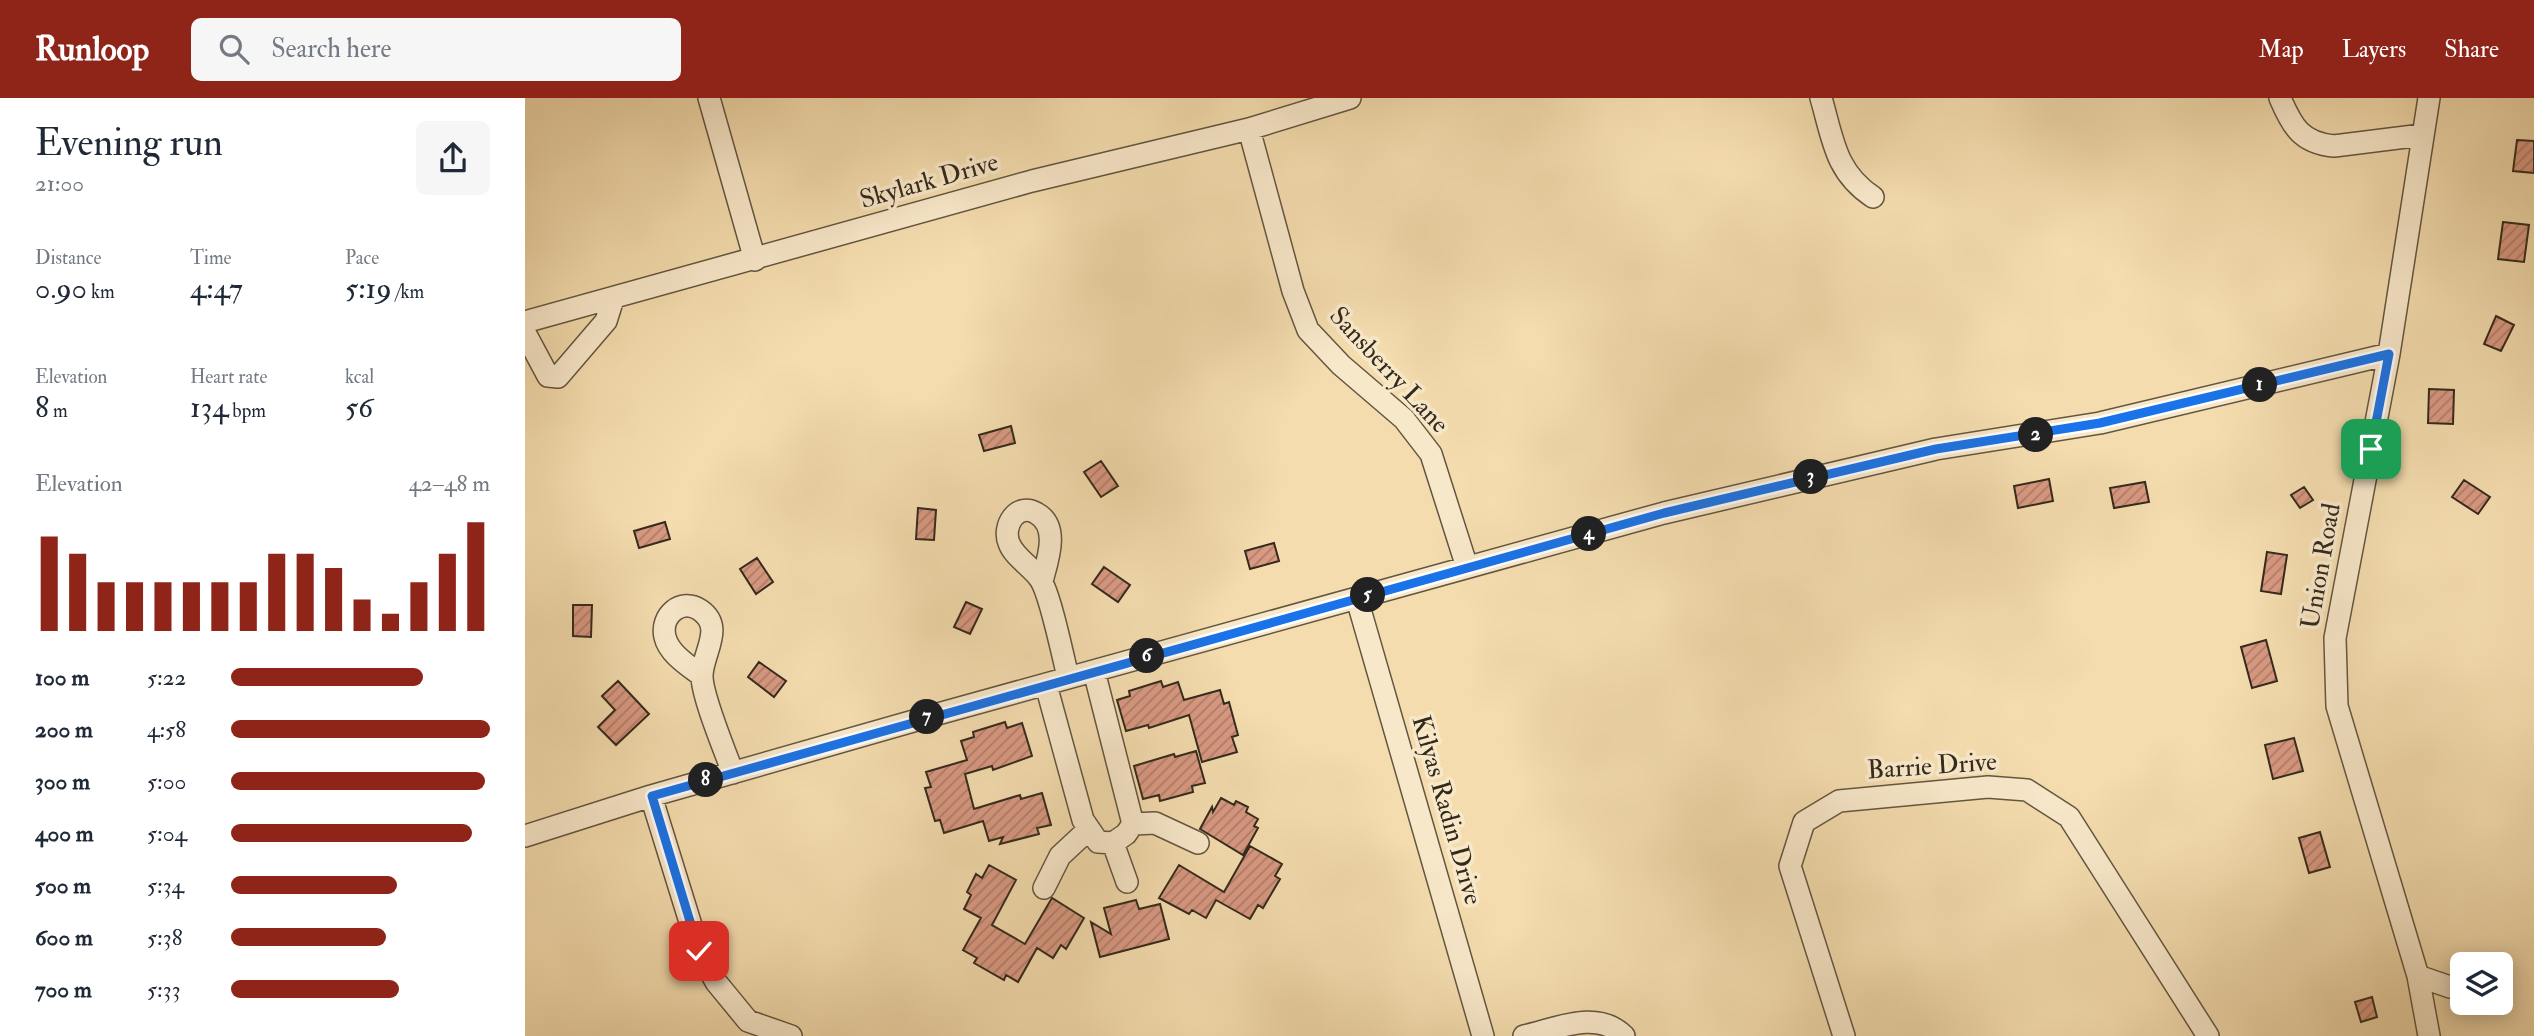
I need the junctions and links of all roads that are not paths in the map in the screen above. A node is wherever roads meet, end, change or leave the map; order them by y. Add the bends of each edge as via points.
1 (709, 98) edge
2 (1350, 98) edge
3 (1821, 98) edge
4 (2280, 98) edge
5 (2429, 98) edge
6 (1249, 129) junction
7 (2422, 135) junction
8 (1873, 197) dead end
9 (755, 260) junction
10 (614, 299) junction
11 (525, 322) edge
12 (525, 333) edge
13 (2389, 354) junction
14 (1467, 568) junction
15 (1042, 581) dead end
16 (1357, 599) junction
17 (1094, 671) junction
18 (702, 676) dead end
19 (1068, 677) junction
20 (1045, 685) junction
21 (733, 773) junction
22 (652, 796) junction
23 (1133, 824) junction
24 (1089, 829) junction
25 (525, 836) edge
26 (1113, 843) junction
27 (1198, 843) dead end
28 (1127, 881) dead end
29 (1044, 887) dead end
30 (2418, 976) junction
31 (2450, 987) dead end
32 (743, 1029) edge
33 (790, 1036) edge
34 (1483, 1036) edge
35 (1524, 1036) edge
36 (1624, 1036) edge
37 (1844, 1036) edge
38 (2208, 1036) edge
39 (2429, 1036) edge

1 - 9 street
2 - 6 street, Skylark Drive
3 - 8 street via 1839,162 1855,185
4 - 7 street via 2296,132 2321,145
5 - 7 street, Union Road
6 - 9 street, Skylark Drive via 1032,181
6 - 14 street, Sansberry Lane via 1308,330 1403,418 1431,454
7 - 13 street, Union Road
9 - 10 street, Skylark Drive
10 - 11 street, Skylark Drive
10 - 12 street via 606,321 558,377 548,376
13 - 14 street via 2100,423 1851,467
13 - 30 street, Union Road via 2335,638 2337,706
14 - 16 street
15 - 19 street
16 - 17 street
16 - 34 street, Kilyas Radin Drive
17 - 19 street
17 - 23 street
18 - 21 street
19 - 20 street
20 - 21 street
20 - 24 street
21 - 22 street
22 - 25 street
22 - 32 street via 699,951
23 - 26 street
23 - 27 street via 1156,823
24 - 26 street via 1098,842
24 - 29 street via 1060,856
26 - 28 street
30 - 31 street
30 - 39 street, Union Road
32 - 33 street
35 - 36 street via 1582,1022 1605,1023
37 - 38 street, Barrie Drive via 1790,866 1804,822 1839,801 1988,787 2027,790 2070,817

